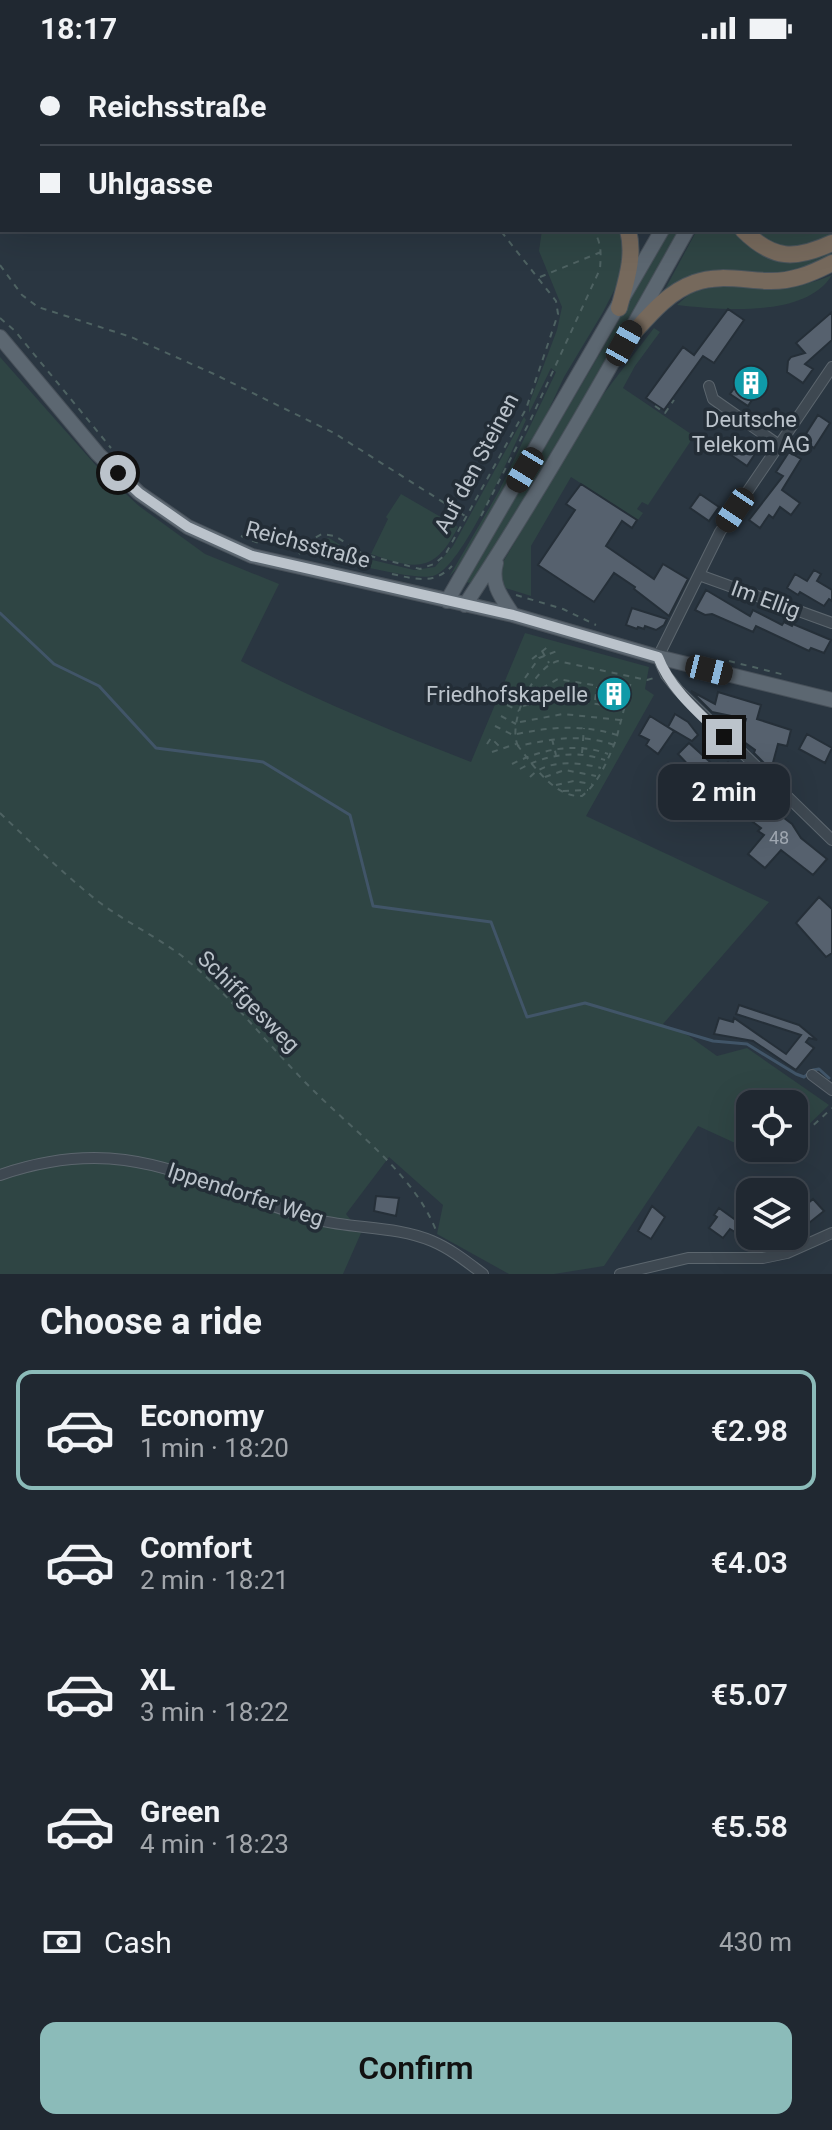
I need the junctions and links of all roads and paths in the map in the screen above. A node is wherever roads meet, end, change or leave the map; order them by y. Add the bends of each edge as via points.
1 (502, 232) edge
2 (594, 232) edge
3 (629, 232) edge
4 (661, 232) edge
5 (686, 232) edge
6 (745, 232) edge
7 (832, 243) edge
8 (602, 252) junction
9 (832, 263) edge
10 (0, 265) edge
11 (538, 278) junction
12 (619, 308) junction
13 (0, 318) edge
14 (0, 337) edge
15 (624, 343) junction
16 (832, 367) edge
17 (709, 386) dead end
18 (674, 400) dead end
19 (655, 406) dead end
20 (526, 409) junction
21 (530, 421) junction
22 (779, 445) junction
23 (115, 452) dead end
24 (466, 517) junction
25 (478, 521) dead end
26 (243, 537) dead end
27 (271, 547) dead end
28 (498, 555) junction
29 (455, 564) dead end
30 (296, 567) junction
31 (384, 572) dead end
32 (699, 575) junction
33 (497, 590) junction
34 (447, 601) junction
35 (465, 605) junction
36 (513, 615) junction
37 (832, 623) edge
38 (598, 626) dead end
39 (549, 646) dead end
40 (541, 650) junction
41 (557, 651) dead end
42 (545, 655) junction
43 (658, 657) junction
44 (532, 659) dead end
45 (549, 663) junction
46 (525, 678) dead end
47 (632, 678) junction
48 (647, 680) dead end
49 (518, 684) dead end
50 (597, 686) junction
51 (604, 687) dead end
52 (542, 688) junction
53 (529, 689) junction
54 (534, 690) junction
55 (513, 694) dead end
56 (523, 700) junction
57 (832, 700) edge
58 (594, 703) junction
59 (507, 705) dead end
60 (522, 706) junction
61 (624, 708) junction
62 (520, 712) junction
63 (501, 716) dead end
64 (621, 721) junction
65 (517, 724) junction
66 (495, 726) dead end
67 (584, 728) junction
68 (515, 735) junction
69 (618, 735) junction
70 (583, 737) junction
71 (552, 739) junction
72 (487, 744) dead end
73 (518, 745) junction
74 (614, 745) junction
75 (582, 748) junction
76 (502, 749) junction
77 (555, 749) junction
78 (492, 752) dead end
79 (582, 754) junction
80 (609, 755) junction
81 (556, 756) junction
82 (526, 757) junction
83 (606, 761) junction
84 (532, 763) junction
85 (512, 764) dead end
86 (602, 768) junction
87 (520, 769) dead end
88 (538, 770) junction
89 (598, 776) junction
90 (530, 777) dead end
91 (544, 778) junction
92 (555, 785) junction
93 (593, 785) junction
94 (589, 790) junction
95 (563, 791) junction
96 (0, 813) edge
97 (832, 840) edge
98 (812, 1075) dead end
99 (832, 1090) edge
100 (832, 1108) edge
101 (808, 1130) edge
102 (0, 1175) edge
103 (832, 1233) edge
104 (441, 1245) junction
105 (483, 1274) edge
106 (620, 1274) edge

1 - 11 path, Auf den Steinen
2 - 8 path
3 - 12 highway via 631,263
4 - 12 main road
5 - 15 main road
6 - 7 highway via 781,254 797,256
8 - 11 path
8 - 21 path via 600,269
9 - 15 highway via 806,277 693,283 666,300
10 - 24 path via 38,307 131,337 241,387 334,433
11 - 20 path, Auf den Steinen via 556,301 558,314
12 - 34 main road
13 - 23 path
14 - 30 main road, Reichsstraße via 98,454 139,493 188,527 252,556
15 - 28 main road
16 - 22 street
17 - 22 street via 713,399
18 - 19 path via 665,413
20 - 21 path
20 - 24 path, Auf den Steinen
21 - 25 path
22 - 32 street via 720,532
24 - 30 path, Auf den Steinen via 445,555 420,569 363,554 322,534 299,555
26 - 27 path
28 - 33 main road via 493,572
28 - 35 main road
29 - 31 path via 429,580
30 - 34 main road, Reichsstraße
32 - 37 street, Im Ellig
32 - 43 street
33 - 36 main road
33 - 38 path via 563,609
34 - 35 main road, Reichsstraße
35 - 36 main road, Reichsstraße
36 - 43 main road, Reichsstraße
39 - 40 path
40 - 42 path
40 - 44 path
41 - 42 path
42 - 45 path
42 - 46 path
43 - 57 main road, Reichsstraße
43 - 97 street via 666,675 695,708
45 - 47 path
45 - 53 path
47 - 48 path
47 - 61 path
49 - 53 path
50 - 51 path
50 - 52 path via 558,679
50 - 58 path
52 - 54 path
52 - 54 path via 539,696
53 - 54 path
53 - 56 path
55 - 56 path
56 - 60 path
58 - 60 path via 559,700
58 - 61 path
59 - 62 path
60 - 62 path
61 - 64 path
62 - 65 path
63 - 65 path
64 - 65 path via 563,714
64 - 69 path
65 - 68 path
66 - 68 path
67 - 68 path
67 - 69 path
67 - 70 path
68 - 73 path
69 - 74 path
70 - 71 path
70 - 74 path
70 - 75 path
71 - 73 path
71 - 77 path
72 - 76 path via 491,738
73 - 76 path
73 - 82 path
74 - 80 path
75 - 77 path
75 - 79 path
75 - 80 path
76 - 78 path
77 - 81 path
77 - 82 path
79 - 81 path
79 - 83 path
80 - 83 path
81 - 84 path
82 - 84 path
82 - 85 path
83 - 86 path
84 - 87 path
84 - 88 path
86 - 88 path via 570,763
86 - 89 path
88 - 90 path
88 - 91 path
89 - 91 path via 565,770
89 - 93 path
91 - 92 path
92 - 93 path
92 - 95 path
93 - 94 path
94 - 95 path
94 - 95 path via 582,796
96 - 104 path, Schiffgesweg via 97,900 181,956 225,996 315,1092 374,1144 433,1222
98 - 99 street
100 - 101 path
102 - 104 street, Ippendorfer Weg via 87,1157 133,1160 320,1220 416,1235
103 - 106 street via 763,1258 688,1258
104 - 105 street, Ippendorfer Weg

